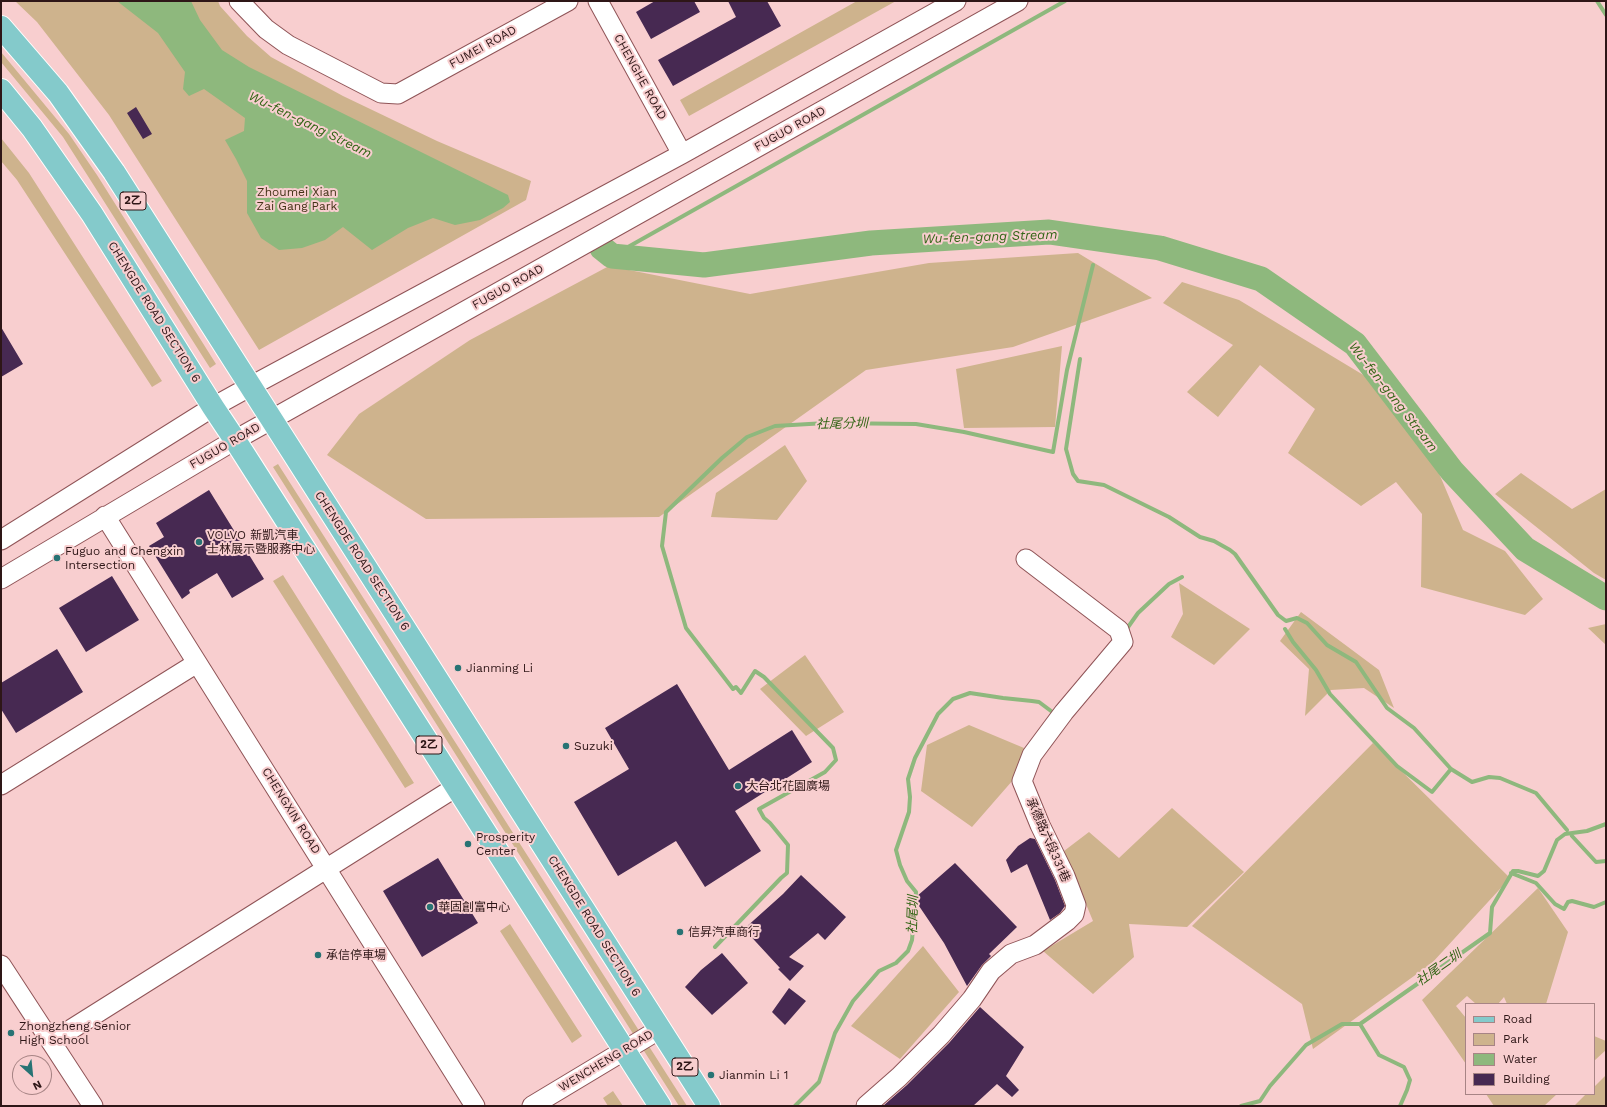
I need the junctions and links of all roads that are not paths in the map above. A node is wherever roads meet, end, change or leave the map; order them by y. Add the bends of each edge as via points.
1 (239, 1) edge
2 (568, 1) edge
3 (598, 1) edge
4 (956, 1) edge
5 (1018, 1) edge
6 (1, 27) edge
7 (1, 90) edge
8 (682, 154) junction
9 (251, 386) junction
10 (213, 407) junction
11 (272, 420) junction
12 (235, 440) junction
13 (105, 516) junction
14 (1, 540) edge
15 (1026, 559) dead end
16 (1, 579) edge
17 (197, 663) junction
18 (1, 785) edge
19 (456, 787) junction
20 (327, 869) junction
21 (1, 965) edge
22 (660, 1029) junction
23 (51, 1042) junction
24 (624, 1049) junction
25 (93, 1106) edge
26 (475, 1106) edge
27 (532, 1106) edge
28 (660, 1106) edge
29 (709, 1106) edge
30 (866, 1106) edge

1 - 2 street, FUMEI ROAD via 266,29 288,45 381,93 398,94
3 - 8 street, CHENGHE ROAD
4 - 8 street
5 - 11 street, FUGUO ROAD
6 - 9 main road, CHENGDE ROAD SECTION 6 / 2乙 via 84,127
7 - 10 main road, CHENGDE ROAD SECTION 6 / 2乙 via 32,128 92,214
8 - 9 street
9 - 10 street
9 - 11 main road, CHENGDE ROAD SECTION 6 / 2乙
10 - 12 main road, CHENGDE ROAD SECTION 6 / 2乙
10 - 14 street
11 - 12 street, FUGUO ROAD
11 - 22 main road, CHENGDE ROAD SECTION 6 / 2乙
12 - 13 street, FUGUO ROAD
12 - 19 main road, CHENGDE ROAD SECTION 6 / 2乙
13 - 16 street, FUGUO ROAD
13 - 17 street, CHENGXIN ROAD
15 - 30 street, 承德路六段331巷 via 1119,630 1123,642 1064,712 1032,755 1022,781 1065,876 1076,905 1074,914 1035,945 1011,954 991,971 972,999 941,1035
17 - 18 street
17 - 20 street, CHENGXIN ROAD
19 - 20 street
19 - 24 main road, CHENGDE ROAD SECTION 6 / 2乙
20 - 23 street
20 - 26 street, CHENGXIN ROAD
21 - 23 street
22 - 24 street, WENCHENG ROAD
22 - 29 main road, CHENGDE ROAD SECTION 6 / 2乙
23 - 25 street
24 - 27 street, WENCHENG ROAD
24 - 28 main road, CHENGDE ROAD SECTION 6 / 2乙

